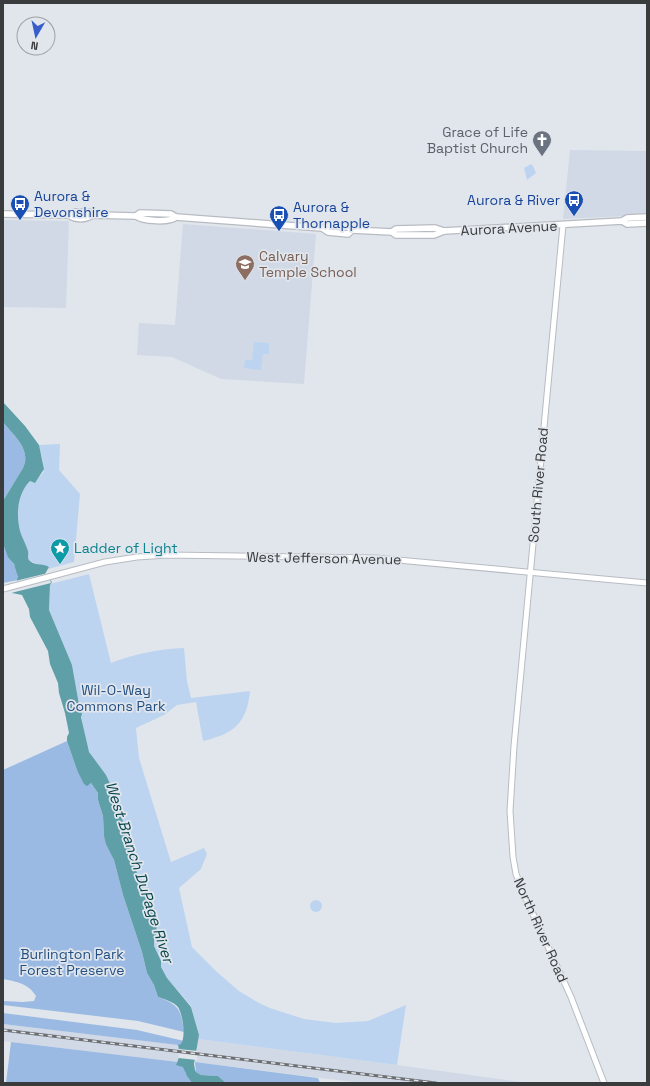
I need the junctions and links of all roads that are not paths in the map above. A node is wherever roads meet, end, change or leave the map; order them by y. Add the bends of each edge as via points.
1 (3, 214) edge
2 (647, 217) edge
3 (622, 222) junction
4 (647, 223) edge
5 (563, 225) junction
6 (531, 572) junction
7 (647, 583) edge
8 (3, 589) edge
9 (514, 746) joint
10 (604, 1083) edge

1 - 5 main road, Aurora Avenue via 69,215 73,218 88,218 92,215 136,216 141,219 172,220 176,217 322,228 328,232 348,234 352,230 392,232 396,229 435,228 444,231
2 - 3 main road, Aurora Avenue via 627,218
3 - 4 main road, Aurora Avenue
3 - 5 main road, Aurora Avenue
5 - 6 street, South River Road
6 - 7 street, West Jefferson Avenue
6 - 8 street, West Jefferson Avenue via 362,557 167,555 105,562
6 - 9 street, South River Road
9 - 10 street, North River Road via 510,811 516,874 571,997

